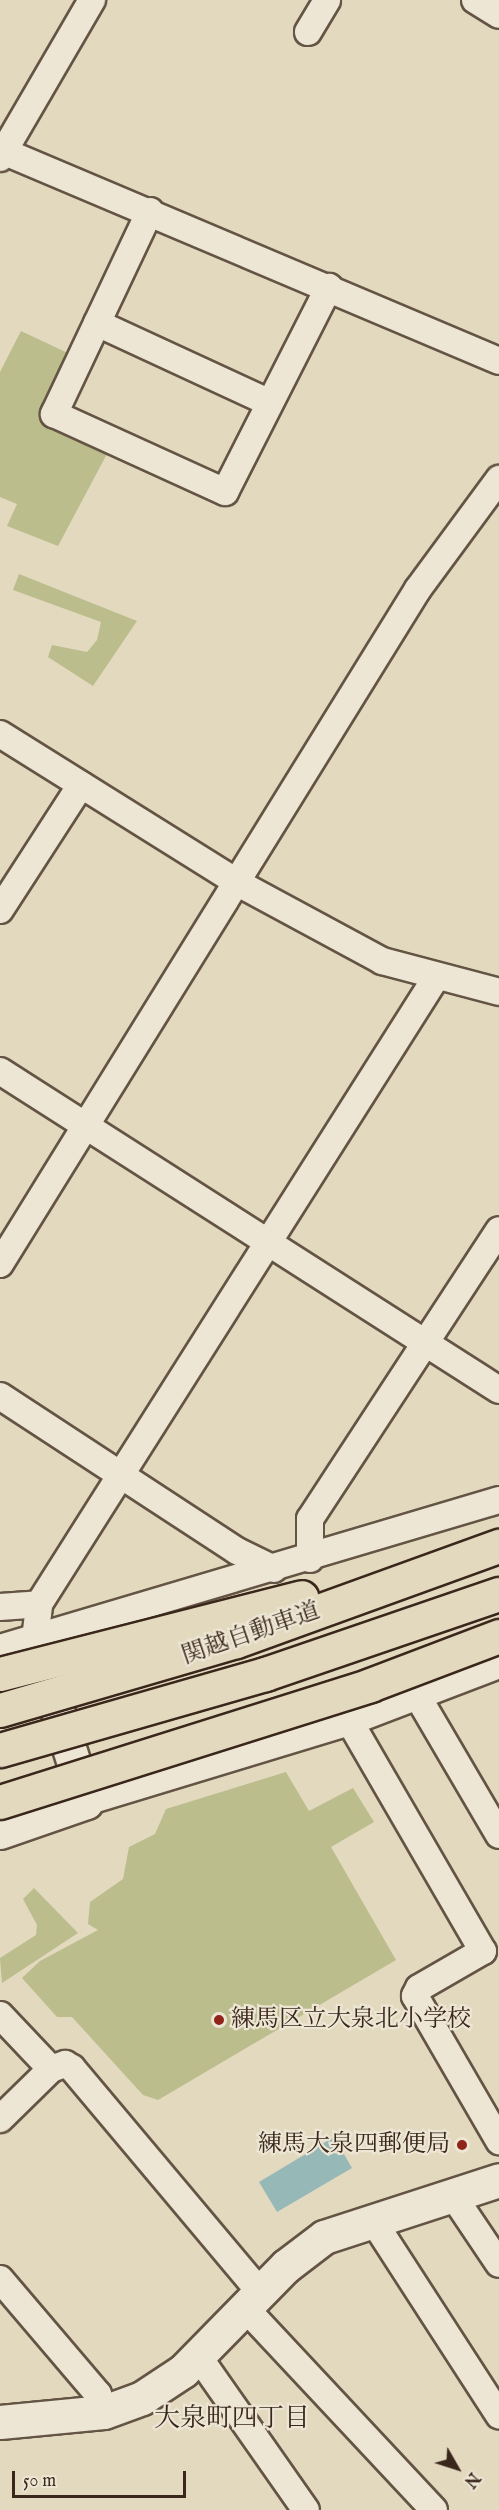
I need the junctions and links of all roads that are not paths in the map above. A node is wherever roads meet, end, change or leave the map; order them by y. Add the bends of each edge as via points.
1 (92, 0) edge
2 (327, 0) edge
3 (475, 0) edge
4 (499, 15) edge
5 (308, 32) dead end
6 (3, 155) edge
7 (150, 211) junction
8 (328, 287) junction
9 (97, 323) junction
10 (499, 361) edge
11 (268, 402) junction
12 (498, 485) edge
13 (0, 734) edge
14 (81, 785) junction
15 (238, 883) junction
16 (0, 910) edge
17 (437, 976) junction
18 (499, 992) edge
19 (0, 1071) edge
20 (87, 1126) junction
21 (499, 1230) edge
22 (268, 1243) junction
23 (0, 1264) edge
24 (425, 1344) junction
25 (499, 1390) edge
26 (0, 1396) edge
27 (120, 1475) junction
28 (499, 1500) edge
29 (499, 1531) edge
30 (499, 1546) edge
31 (310, 1559) junction
32 (274, 1569) junction
33 (499, 1594) edge
34 (39, 1604) junction
35 (0, 1607) edge
36 (499, 1636) edge
37 (35, 1639) junction
38 (0, 1648) edge
39 (499, 1665) edge
40 (0, 1674) edge
41 (418, 1697) junction
42 (0, 1710) edge
43 (350, 1722) junction
44 (0, 1750) edge
45 (0, 1802) edge
46 (86, 1802) junction
47 (0, 1832) edge
48 (499, 1835) edge
49 (0, 2015) edge
50 (51, 2069) junction
51 (0, 2119) edge
52 (499, 2141) edge
53 (499, 2180) edge
54 (452, 2194) junction
55 (372, 2219) junction
56 (499, 2264) edge
57 (0, 2278) edge
58 (254, 2301) junction
59 (198, 2356) junction
60 (104, 2412) junction
61 (499, 2415) edge
62 (0, 2422) edge
63 (306, 2510) edge
64 (434, 2510) edge

1 - 6 street
2 - 5 street
3 - 4 street
6 - 7 street
7 - 8 street
7 - 9 street
8 - 10 street
8 - 11 street
9 - 11 street
9 - 11 street via 54,414 225,492
12 - 15 street via 418,589
13 - 14 street
14 - 15 street
14 - 16 street
15 - 17 street via 382,961
15 - 20 street
17 - 18 street
17 - 22 street
19 - 20 street
20 - 22 street
20 - 23 street
21 - 24 street
22 - 24 street
22 - 27 street
24 - 25 street
24 - 31 street via 310,1519
26 - 27 street
27 - 32 street
27 - 34 street
28 - 31 street
29 - 40 highway, bridge via 298,1598
30 - 42 highway, 関越自動車道, bridge via 236,1641
31 - 32 street
32 - 37 street
33 - 44 highway, 関越自動車道, bridge via 265,1674
34 - 35 street
34 - 37 street
36 - 45 highway, bridge via 370,1685
37 - 38 street
37 - 46 street
39 - 41 street
41 - 43 street
41 - 48 street
43 - 46 street
43 - 52 street via 483,1951 419,1988 415,1996
46 - 47 street
49 - 50 street
50 - 51 street
50 - 58 street via 65,2064 72,2068
53 - 54 street
54 - 55 street
54 - 56 street
55 - 58 street via 309,2247
55 - 61 street
57 - 60 street via 98,2394
58 - 59 street
58 - 64 street
59 - 60 street via 142,2398
59 - 63 street
60 - 62 street

